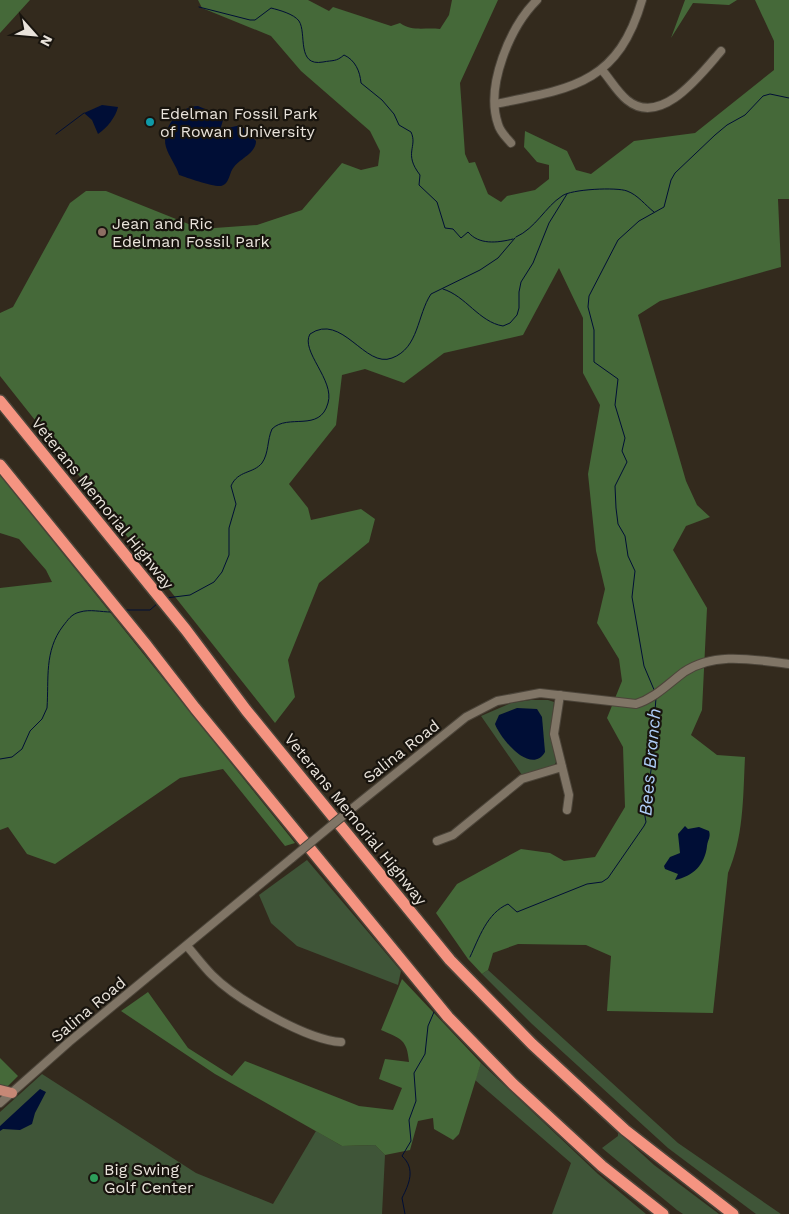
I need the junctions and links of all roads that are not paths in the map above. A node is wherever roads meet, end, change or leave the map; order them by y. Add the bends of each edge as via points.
1 (537, 0) edge
2 (642, 0) edge
3 (721, 52) dead end
4 (602, 70) junction
5 (495, 104) junction
6 (512, 143) dead end
7 (0, 401) edge
8 (0, 465) edge
9 (789, 664) edge
10 (560, 695) junction
11 (562, 768) junction
12 (567, 810) dead end
13 (437, 841) dead end
14 (187, 946) junction
15 (341, 1042) dead end
16 (0, 1090) edge
17 (12, 1093) junction
18 (0, 1103) edge
19 (662, 1214) edge
20 (733, 1214) edge

1 - 5 street via 518,24 507,47 497,81
2 - 4 street via 626,38
3 - 4 street via 690,86 657,107 638,106 627,100
4 - 5 street via 567,89
5 - 6 street via 497,124
7 - 20 highway, Veterans Memorial Highway via 450,960 532,1044 625,1130
8 - 19 highway via 448,1017 513,1084 602,1166
9 - 10 street, Salina Road via 737,657 708,662 686,671 644,702 631,704
10 - 11 street via 554,734
10 - 14 street, Salina Road, bridge via 520,695 477,710 414,757
11 - 12 street via 570,794
11 - 13 street via 522,779 453,835
14 - 15 street via 213,976 275,1018 329,1041
14 - 17 street, Salina Road
16 - 17 main road
17 - 18 street, Salina Road

